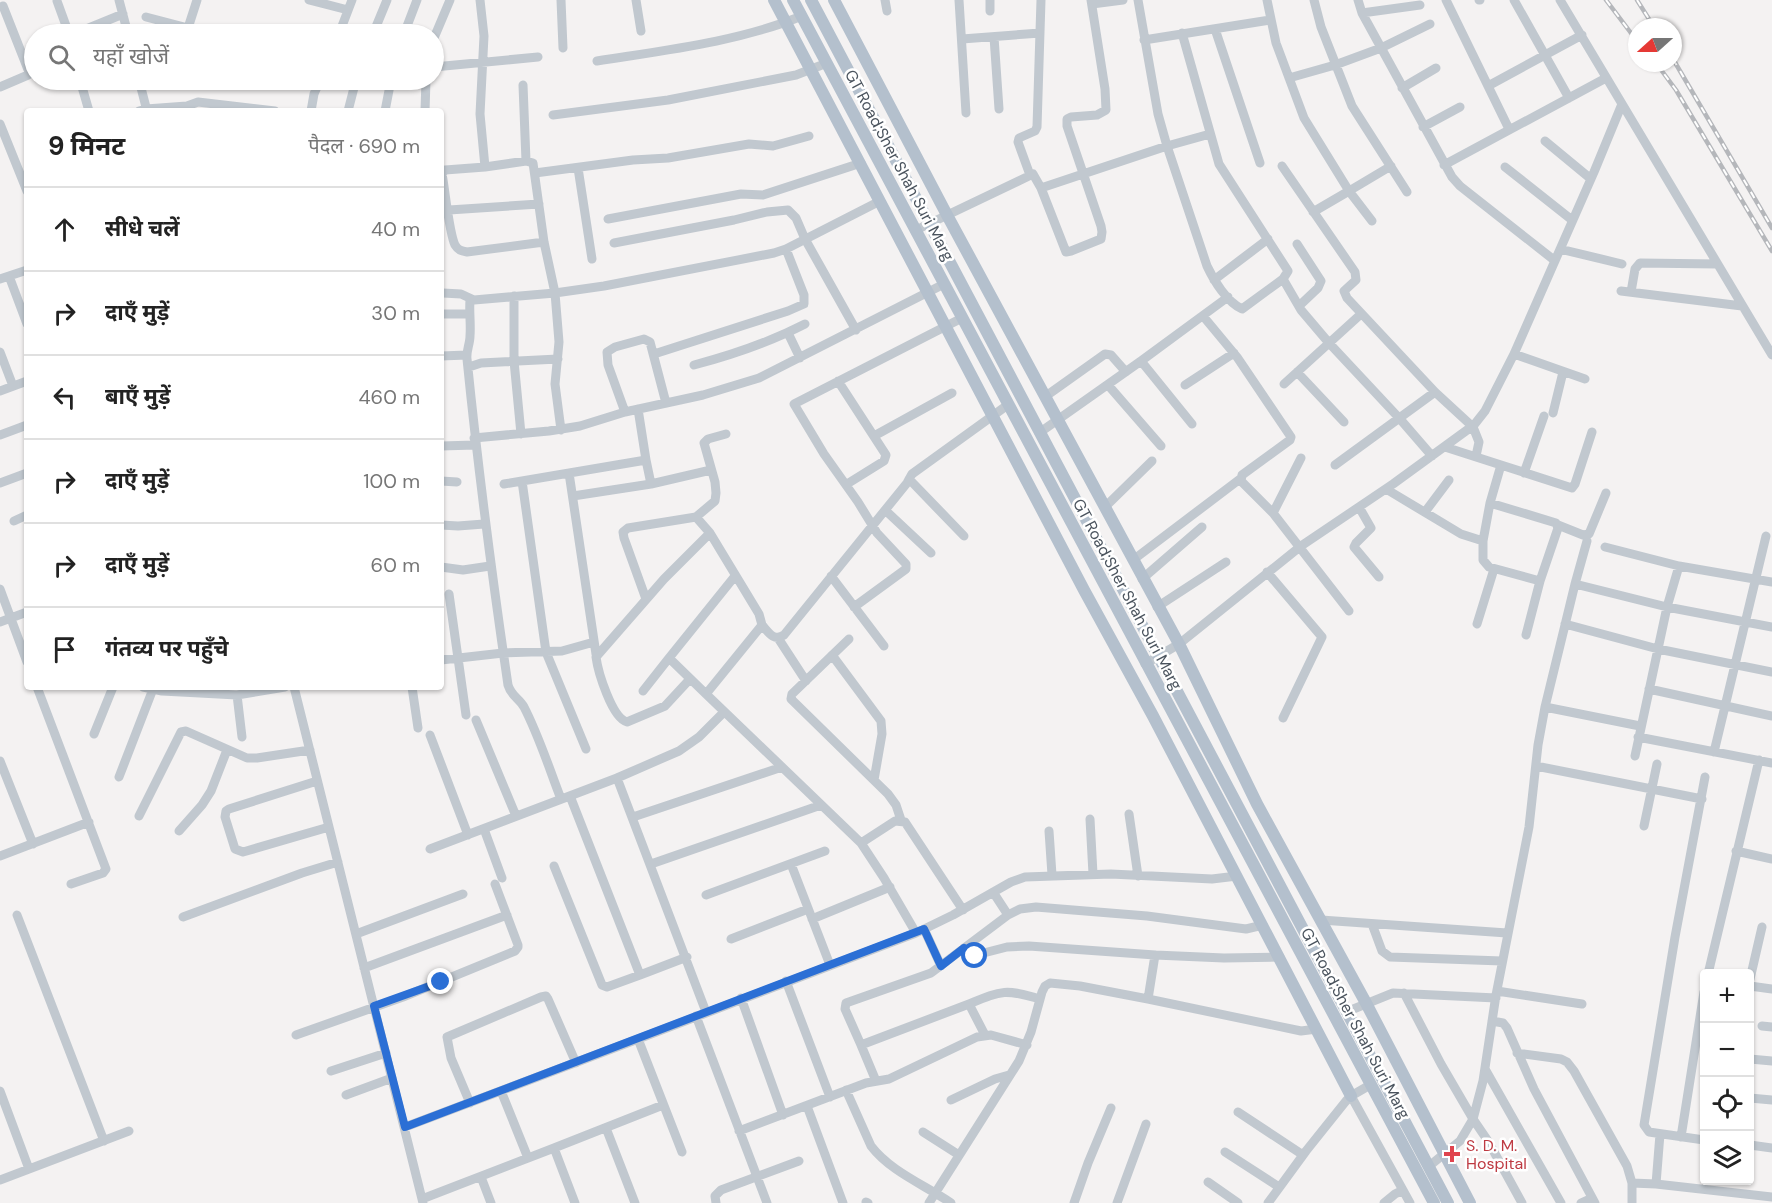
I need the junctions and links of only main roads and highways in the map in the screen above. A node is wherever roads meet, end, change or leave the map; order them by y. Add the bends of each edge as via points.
1 (774, 0) edge
2 (793, 0) edge
3 (811, 0) edge
4 (834, 0) edge
5 (1351, 1096) road end
6 (1434, 1203) edge
7 (1448, 1203) edge
8 (1470, 1203) edge

1 - 5 main road
2 - 6 main road, GT Road;Sher Shah Suri Marg
3 - 7 main road, GT Road;Sher Shah Suri Marg
4 - 8 main road via 1179,644 1257,804

